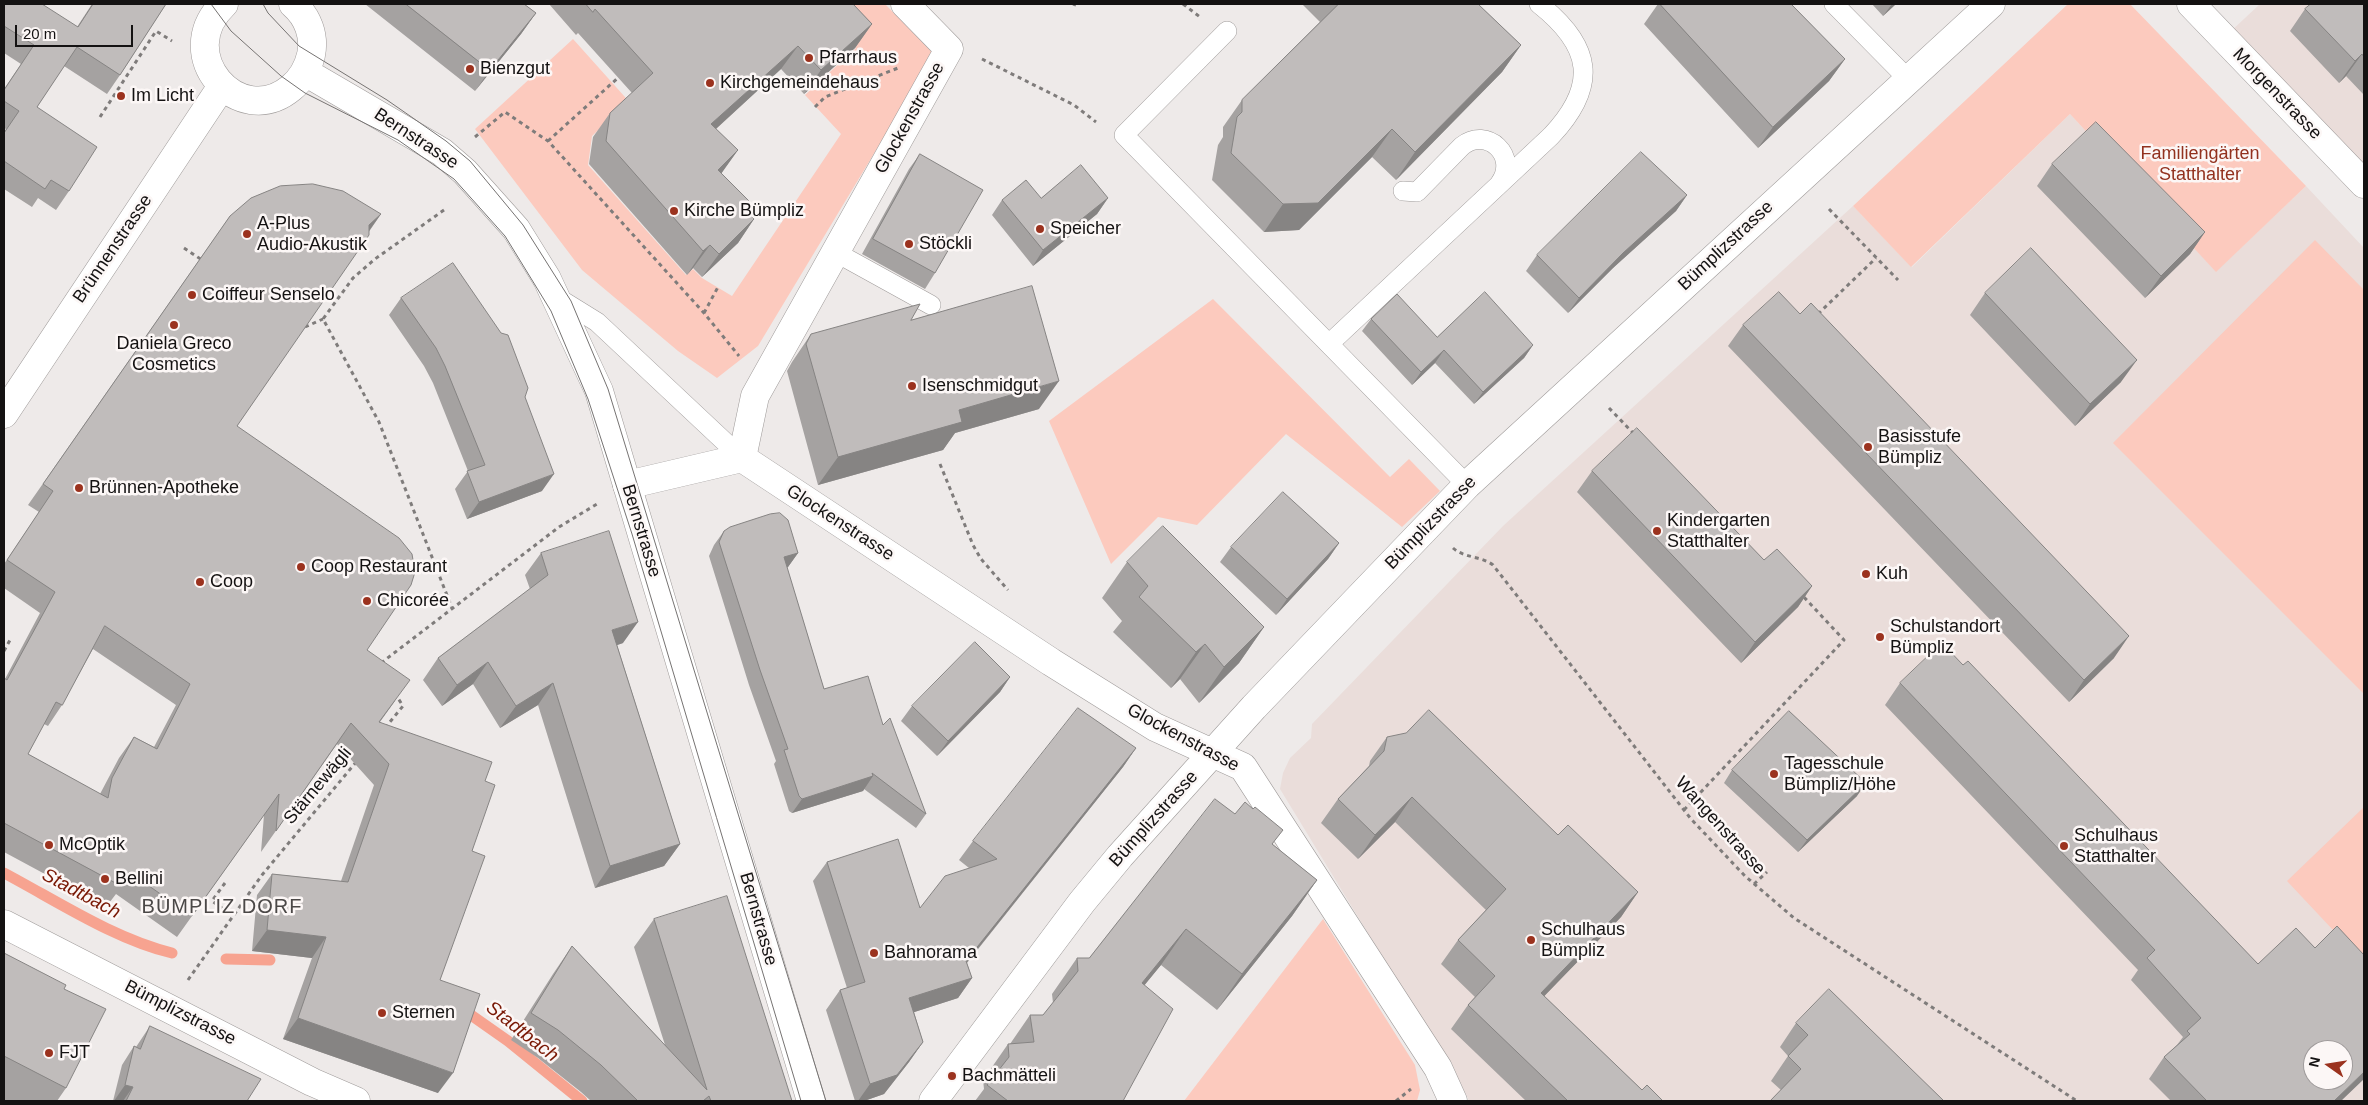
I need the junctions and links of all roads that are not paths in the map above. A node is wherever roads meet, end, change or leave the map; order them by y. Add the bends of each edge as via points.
1 (224, 4) edge
2 (293, 4) edge
3 (905, 4) edge
4 (1539, 4) edge
5 (1834, 4) edge
6 (1991, 4) edge
7 (2190, 4) edge
8 (1228, 31) dead end
9 (305, 72) junction
10 (1908, 79) junction
11 (222, 86) junction
12 (1499, 184) junction
13 (2364, 184) edge
14 (1403, 191) dead end
15 (835, 252) junction
16 (555, 296) junction
17 (931, 305) dead end
18 (1330, 343) junction
19 (4, 414) edge
20 (742, 458) junction
21 (627, 485) junction
22 (1467, 485) junction
23 (1213, 753) junction
24 (4, 924) edge
25 (356, 1101) edge
26 (811, 1101) edge
27 (933, 1101) edge
28 (1453, 1101) edge

1 - 11 street via 210,19 204,44 210,71
2 - 9 street via 306,19 312,37
3 - 15 street, Glockenstrasse via 949,49
4 - 12 lane via 1574,40 1581,59 1581,87 1565,120
5 - 10 lane
6 - 10 street, Bümplizstrasse
7 - 13 street, Morgenstrasse
8 - 18 lane via 1124,135
9 - 11 street via 286,92 270,98 245,98
9 - 16 street, Bernstrasse via 442,152 465,172 516,229
10 - 22 street, Bümplizstrasse
11 - 19 street, Brünnenstrasse
12 - 14 lane via 1506,170 1505,157 1498,146 1480,139 1462,146 1417,192
12 - 18 lane
15 - 17 lane
15 - 20 street, Glockenstrasse via 755,396
16 - 20 lane, Glockenstrasse via 597,322
16 - 21 street, Bernstrasse via 599,391
18 - 22 lane
20 - 21 street
20 - 23 street, Glockenstrasse via 1051,662 1147,722
21 - 26 street, Bernstrasse
22 - 23 street, Bümplizstrasse
23 - 27 street, Bümplizstrasse via 1082,902
23 - 28 street, Glockenstrasse via 1243,767 1438,1068
24 - 25 street, Bümplizstrasse via 312,1082

